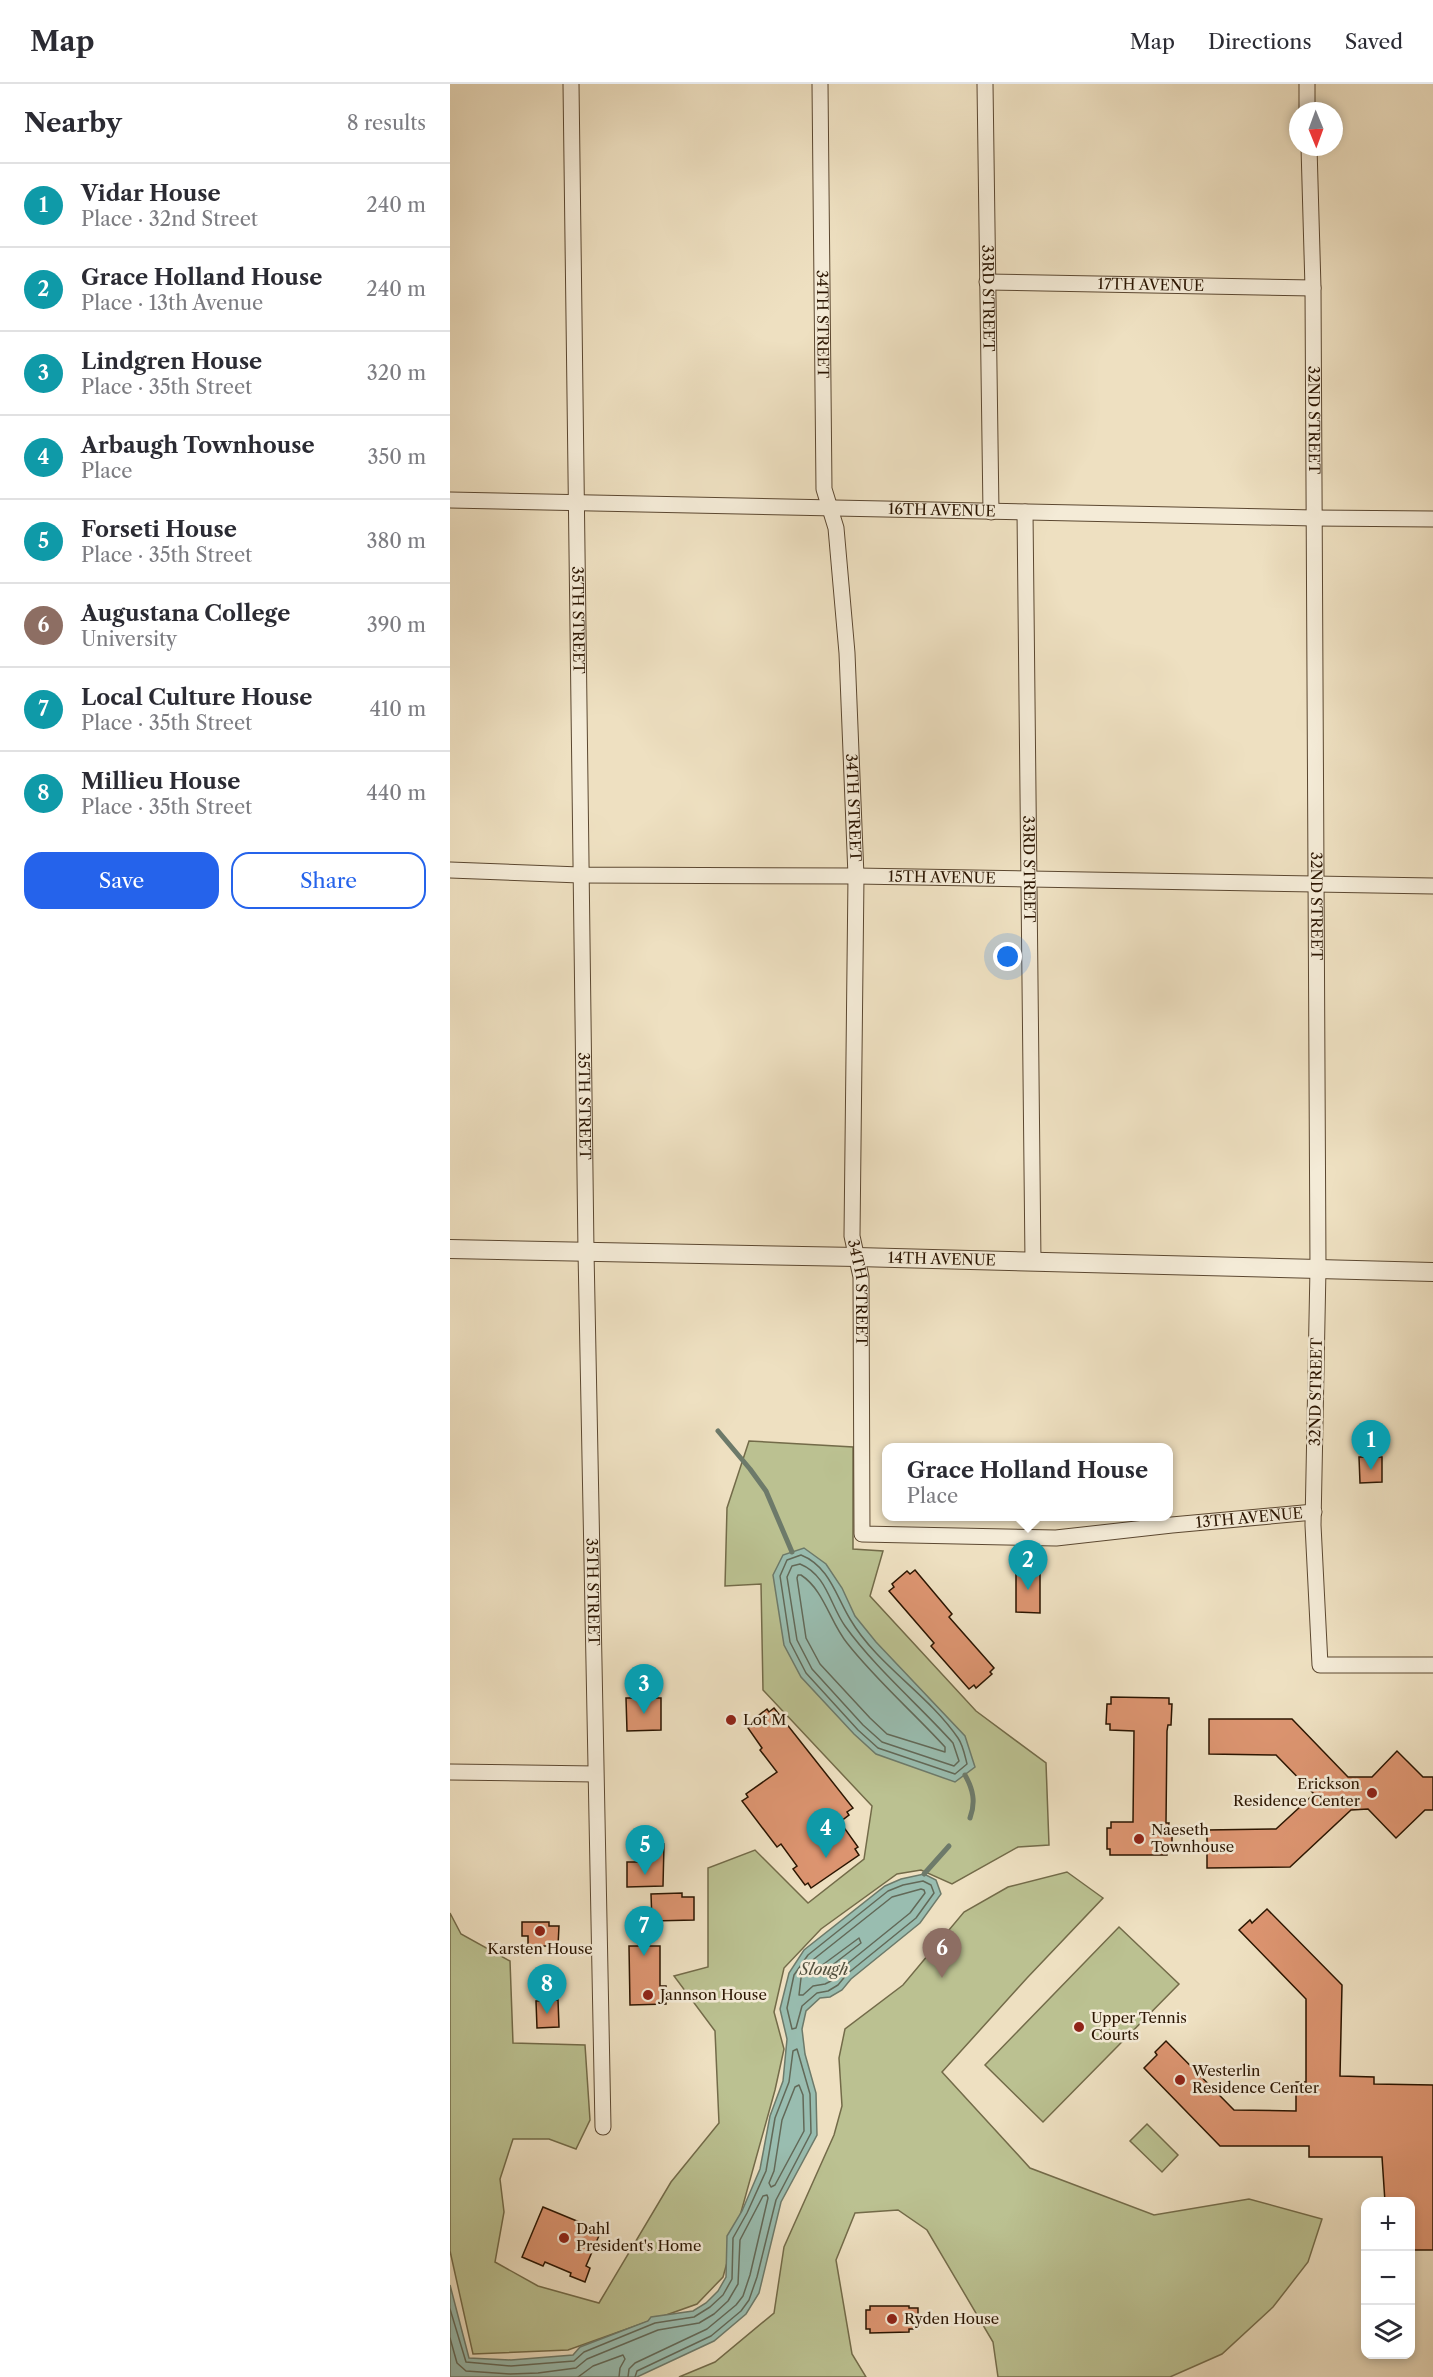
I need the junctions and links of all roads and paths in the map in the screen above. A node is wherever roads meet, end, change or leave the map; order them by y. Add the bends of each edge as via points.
1 (571, 84) edge
2 (820, 84) edge
3 (985, 84) edge
4 (1307, 84) edge
5 (1308, 102) edge
6 (1309, 156) edge
7 (987, 282) junction
8 (1313, 288) junction
9 (450, 500) edge
10 (577, 504) junction
11 (830, 508) junction
12 (991, 512) junction
13 (1025, 512) junction
14 (1314, 518) junction
15 (1433, 519) edge
16 (450, 870) edge
17 (580, 875) junction
18 (856, 876) junction
19 (1028, 879) junction
20 (1316, 884) junction
21 (1433, 886) edge
22 (450, 1249) edge
23 (586, 1251) junction
24 (858, 1257) junction
25 (1033, 1262) junction
26 (1318, 1269) junction
27 (1433, 1272) edge
28 (1314, 1512) junction
29 (862, 1534) joint
30 (1433, 1665) edge
31 (450, 1772) edge
32 (595, 1774) junction
33 (603, 2127) dead end

1 - 10 street, 35TH STREET
2 - 11 street, 34TH STREET via 824,489
3 - 7 street, 33RD STREET
4 - 5 street
6 - 8 street, 32ND STREET
7 - 8 street, 17TH AVENUE
7 - 12 street, 33RD STREET
8 - 14 street, 32ND STREET
9 - 10 street, 16TH AVENUE
10 - 11 street, 16TH AVENUE
10 - 17 street, 35TH STREET
11 - 12 street, 16TH AVENUE
11 - 18 street, 34TH STREET via 836,528 847,653
12 - 13 street, 16TH AVENUE
13 - 14 street, 16TH AVENUE
13 - 19 street, 33RD STREET
14 - 15 street, 16TH AVENUE
14 - 20 street, 32ND STREET
16 - 17 street, 15TH AVENUE
17 - 18 street, 15TH AVENUE
17 - 23 street, 35TH STREET
18 - 19 street, 15TH AVENUE
18 - 24 street, 34TH STREET via 852,1236
19 - 20 street, 15TH AVENUE
19 - 25 street, 33RD STREET
20 - 21 street, 15TH AVENUE
20 - 26 street, 32ND STREET
22 - 23 street, 14TH AVENUE
23 - 24 street, 14TH AVENUE
23 - 32 street, 35TH STREET
24 - 25 street, 14TH AVENUE
24 - 29 street, 34TH STREET
25 - 26 street, 14TH AVENUE
26 - 27 street, 14TH AVENUE
26 - 28 street, 32ND STREET
28 - 29 street, 13TH AVENUE via 1085,1537
28 - 30 street, 32ND STREET via 1320,1665
31 - 32 street
32 - 33 street, 35TH STREET

